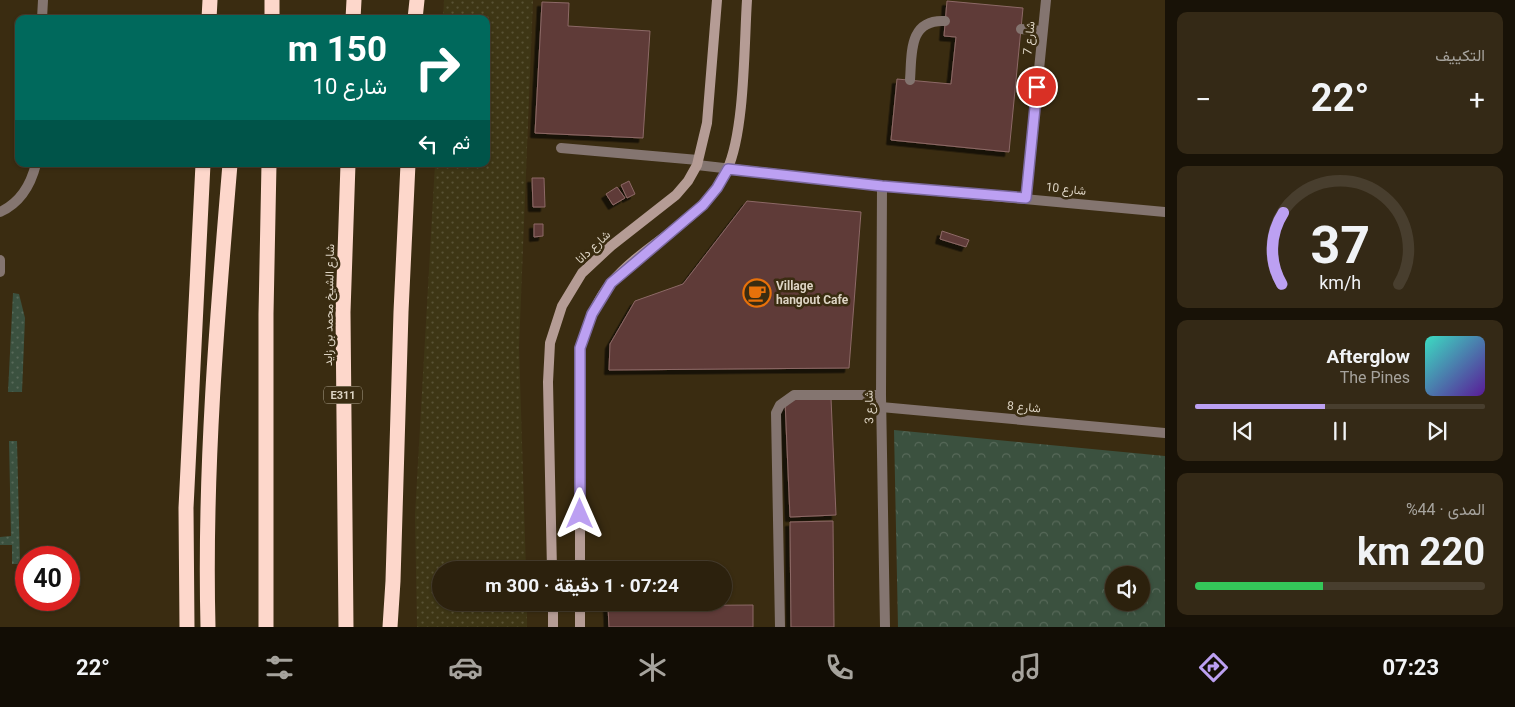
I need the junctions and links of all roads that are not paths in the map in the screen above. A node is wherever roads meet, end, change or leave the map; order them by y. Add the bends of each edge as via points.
1 (42, 0) edge
2 (210, 0) edge
3 (354, 0) edge
4 (417, 0) edge
5 (717, 0) edge
6 (747, 0) edge
7 (1046, 0) edge
8 (272, 2) edge
9 (42, 15) edge
10 (210, 15) edge
11 (268, 15) edge
12 (272, 15) edge
13 (353, 15) edge
14 (415, 15) edge
15 (945, 21) dead end
16 (1021, 29) dead end
17 (1042, 31) junction
18 (910, 80) dead end
19 (561, 148) dead end
20 (697, 163) junction
21 (35, 167) edge
22 (203, 167) edge
23 (230, 167) edge
24 (269, 167) edge
25 (348, 167) edge
26 (408, 167) edge
27 (728, 169) junction
28 (882, 186) junction
29 (1026, 198) junction
30 (0, 212) edge
31 (1165, 212) edge
32 (0, 260) edge
33 (0, 272) edge
34 (881, 395) junction
35 (881, 407) junction
36 (1165, 433) edge
37 (552, 561) edge
38 (580, 561) edge
39 (552, 611) edge
40 (580, 611) edge
41 (187, 627) edge
42 (208, 627) edge
43 (266, 627) edge
44 (346, 627) edge
45 (390, 627) edge
46 (553, 627) edge
47 (580, 627) edge
48 (780, 627) edge
49 (885, 627) edge

1 - 9 street
2 - 10 highway
3 - 13 highway
4 - 14 highway
5 - 20 street, شارع دانا via 707,123
6 - 27 street via 738,124
7 - 17 street, شارع 7
8 - 11 highway
8 - 12 highway
15 - 18 street via 925,25 916,35
16 - 17 street
17 - 29 street, شارع 7
19 - 20 street, شارع 10
20 - 27 street, شارع 10
20 - 37 street, شارع دانا via 676,195 610,246 582,273 562,306 550,343 548,382
21 - 30 street via 24,193
22 - 41 highway via 186,508
23 - 42 highway via 208,442
24 - 43 highway
25 - 44 highway, شارع الشيخ محمد بن زايد / E311 via 343,312
26 - 45 highway
27 - 28 street, شارع 10
27 - 38 street via 703,205 611,283 592,314 580,348
28 - 29 street, شارع 10
28 - 34 street, شارع 3
29 - 31 street, شارع 10
32 - 33 street
34 - 35 street, شارع 3
34 - 48 street via 794,395 780,405 776,413
35 - 36 street, شارع 8
35 - 49 street, شارع 3
39 - 46 street
40 - 47 street

